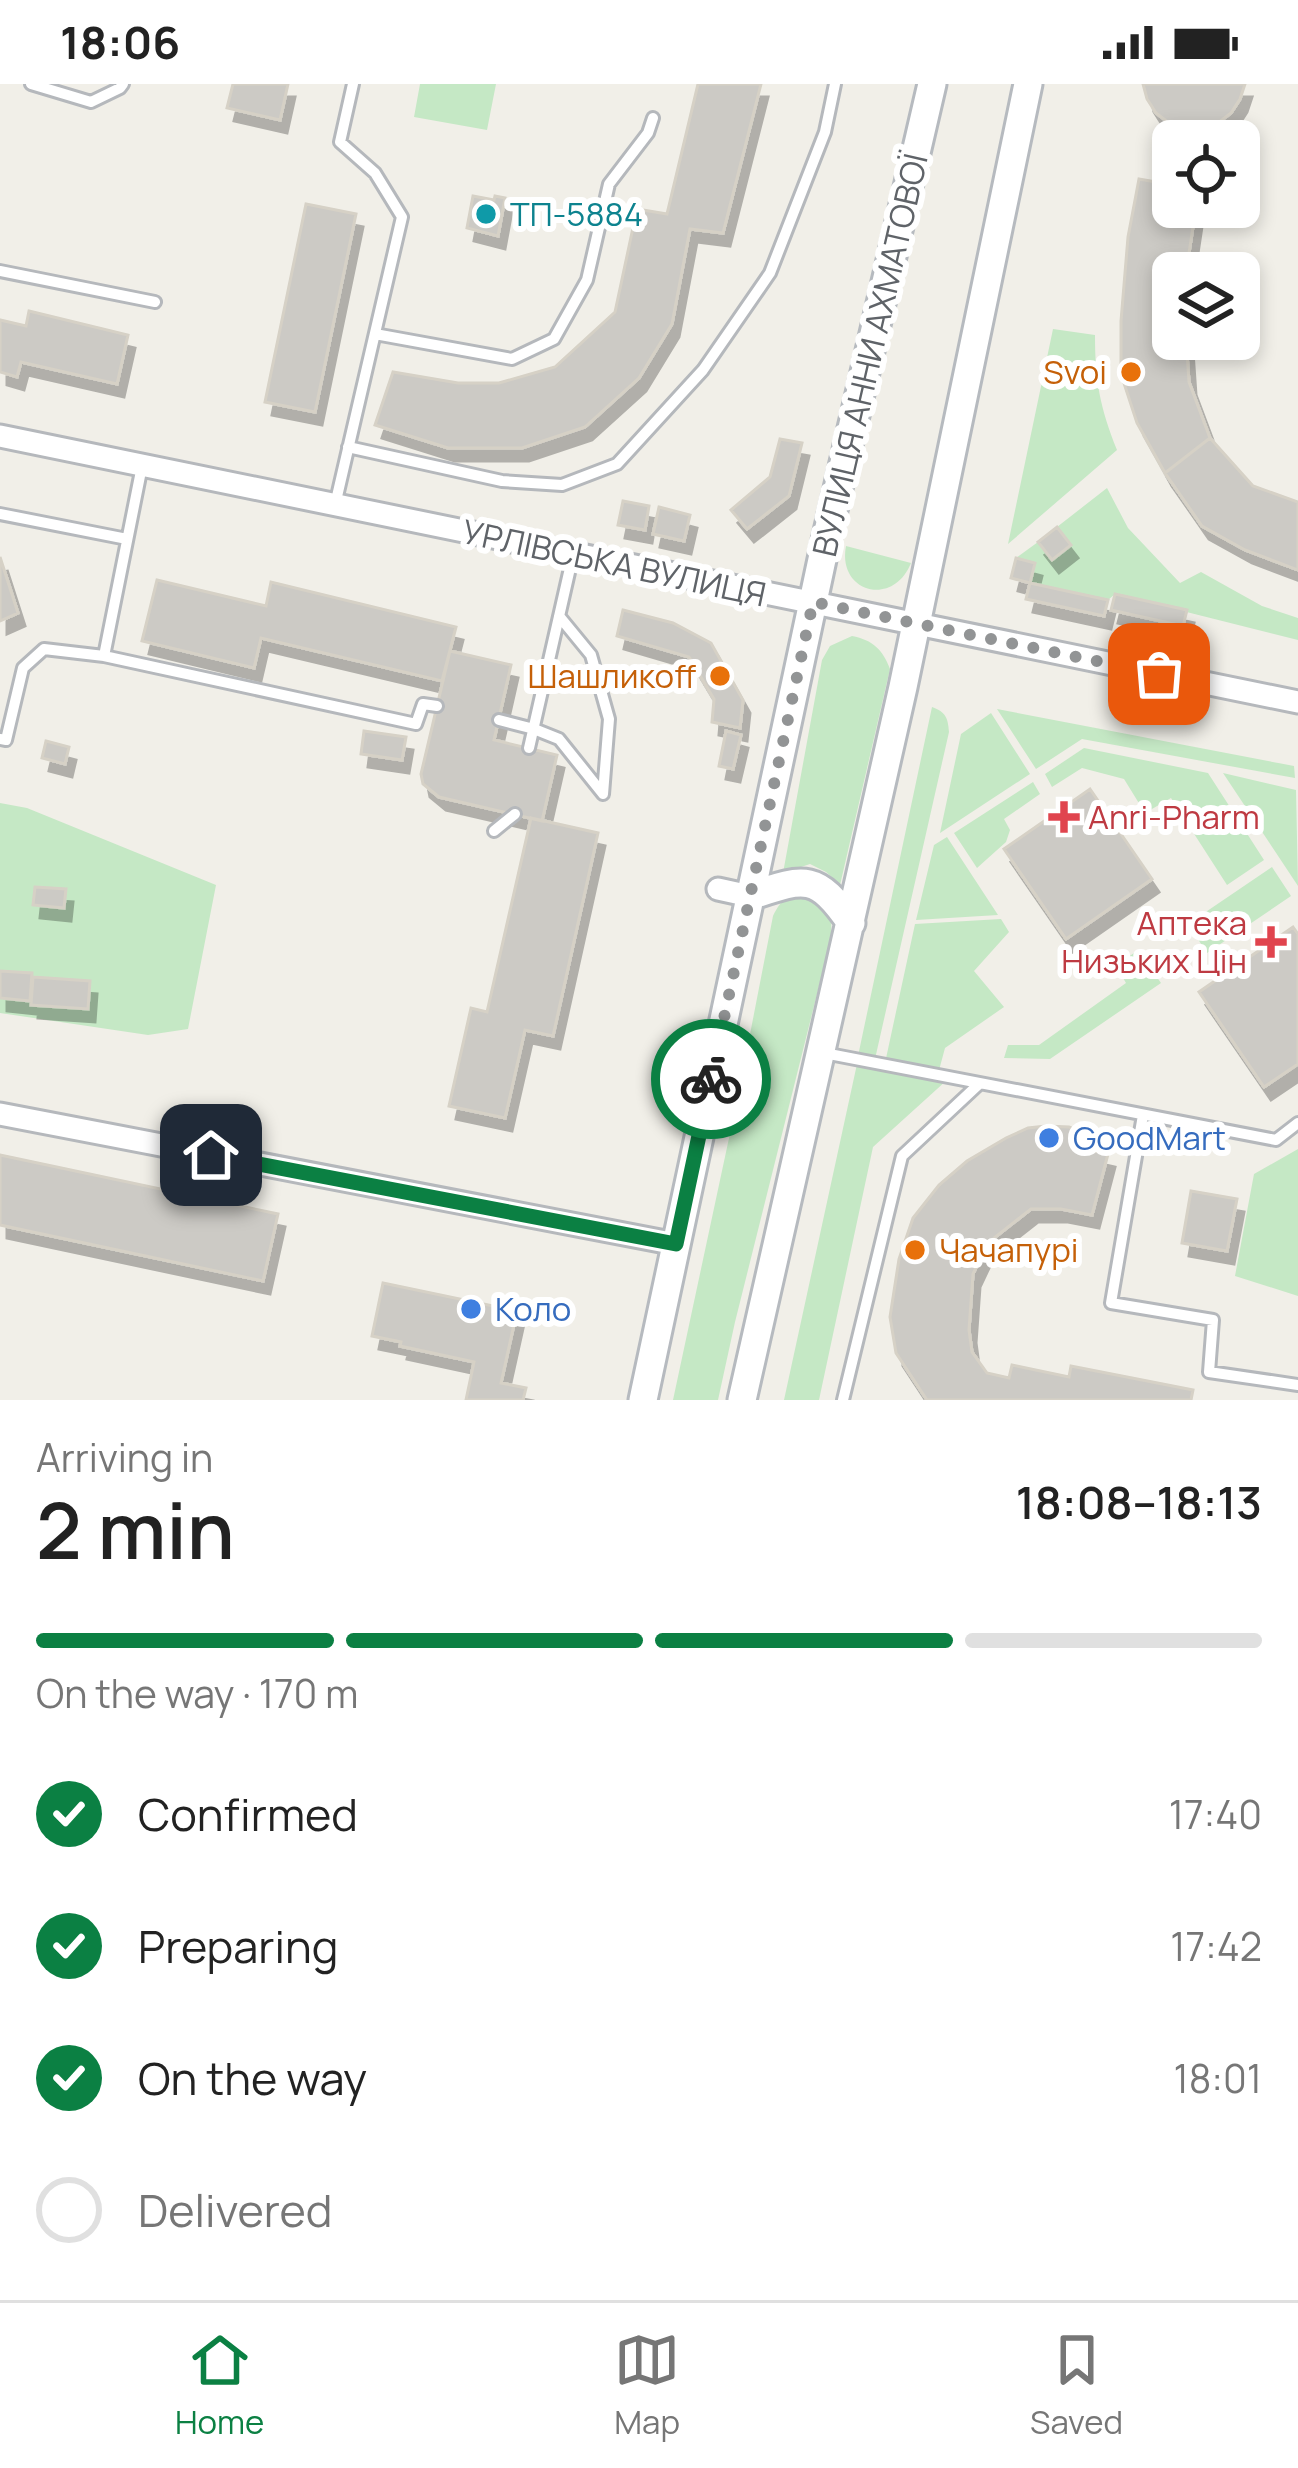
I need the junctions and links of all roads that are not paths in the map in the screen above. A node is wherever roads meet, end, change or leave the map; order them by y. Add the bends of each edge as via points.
1 (31, 84) edge
2 (123, 84) edge
3 (353, 84) edge
4 (835, 84) edge
5 (932, 84) edge
6 (1028, 84) edge
7 (653, 118) dead end
8 (0, 271) edge
9 (154, 302) dead end
10 (375, 334) junction
11 (0, 436) edge
12 (348, 447) junction
13 (142, 466) junction
14 (334, 505) junction
15 (0, 514) edge
16 (127, 538) junction
17 (573, 555) junction
18 (813, 602) junction
19 (559, 616) junction
20 (915, 625) junction
21 (104, 656) junction
22 (1298, 702) edge
23 (437, 706) dead end
24 (499, 720) dead end
25 (534, 729) junction
26 (0, 739) edge
27 (529, 748) dead end
28 (514, 814) dead end
29 (494, 832) dead end
30 (718, 889) dead end
31 (750, 896) junction
32 (851, 923) junction
33 (823, 1053) junction
34 (979, 1084) junction
35 (0, 1114) edge
36 (1142, 1115) junction
37 (1298, 1123) edge
38 (676, 1244) junction
39 (1298, 1385) edge
40 (643, 1400) edge
41 (742, 1400) edge
42 (844, 1400) edge

1 - 2 lane via 91,103
3 - 10 lane via 340,142 375,173 402,218
4 - 12 lane via 825,132 770,273 703,370 617,464 562,485 502,482
5 - 18 main road, ВУЛИЦЯ АННИ АХМАТОВОЇ
6 - 20 main road
7 - 10 lane via 609,184 586,280 554,339 512,359
8 - 9 lane
10 - 12 lane
11 - 13 street, УРЛІВСЬКА ВУЛИЦЯ
12 - 14 lane
13 - 14 street, УРЛІВСЬКА ВУЛИЦЯ
13 - 16 lane
14 - 17 street, УРЛІВСЬКА ВУЛИЦЯ
15 - 16 lane
16 - 21 lane
17 - 18 street, УРЛІВСЬКА ВУЛИЦЯ
17 - 19 lane
18 - 20 street, УРЛІВСЬКА ВУЛИЦЯ
18 - 31 main road, ВУЛИЦЯ АННИ АХМАТОВОЇ
19 - 25 lane
19 - 25 lane via 592,655 609,719 603,794 559,740
20 - 22 street, УРЛІВСЬКА ВУЛИЦЯ
20 - 32 main road
21 - 23 lane via 416,724 423,704
21 - 26 lane via 44,649 23,668 6,740
24 - 25 lane
25 - 27 lane
28 - 29 lane
30 - 31 street
31 - 32 main road via 812,884
31 - 38 main road, ВУЛИЦЯ АННИ АХМАТОВОЇ
32 - 33 main road
33 - 34 lane
33 - 41 main road
34 - 36 lane
34 - 42 lane via 902,1156
35 - 38 street
36 - 37 lane via 1276,1141
36 - 39 lane via 1112,1303 1214,1320 1209,1372
38 - 40 main road, ВУЛИЦЯ АННИ АХМАТОВОЇ

